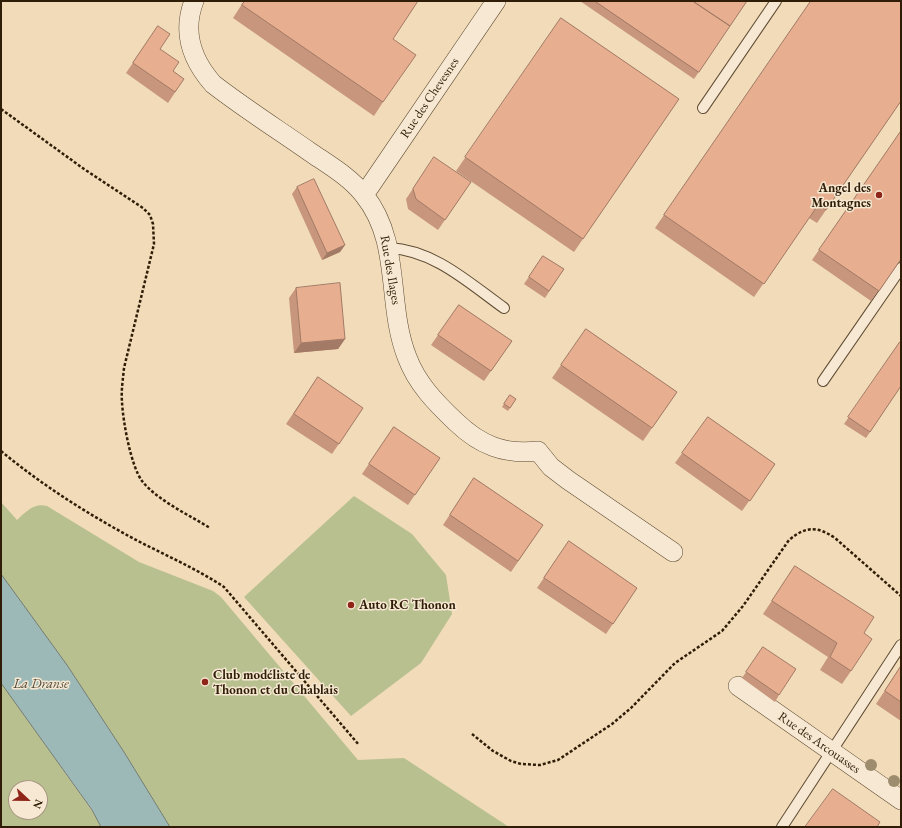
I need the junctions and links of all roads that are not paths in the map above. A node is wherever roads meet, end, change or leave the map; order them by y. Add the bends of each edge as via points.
1 (194, 1) edge
2 (496, 1) edge
3 (776, 1) edge
4 (703, 108) dead end
5 (364, 195) junction
6 (389, 248) junction
7 (901, 268) edge
8 (504, 308) dead end
9 (823, 381) dead end
10 (673, 552) dead end
11 (901, 645) edge
12 (738, 686) dead end
13 (831, 751) junction
14 (901, 800) edge
15 (782, 827) edge

1 - 5 street, Rue des Ilages via 189,18 190,42 198,65 213,84 339,172
2 - 5 street, Rue des Chevesnes
3 - 4 lane
5 - 6 street, Rue des Ilages via 381,224
6 - 8 lane via 427,256
6 - 10 street, Rue des Ilages via 402,343 412,370 428,394 463,429 485,444 511,452 538,451 568,480
7 - 9 lane
11 - 13 lane
12 - 13 street, Rue des Arcouasses
13 - 14 street, Rue des Arcouasses
13 - 15 lane

